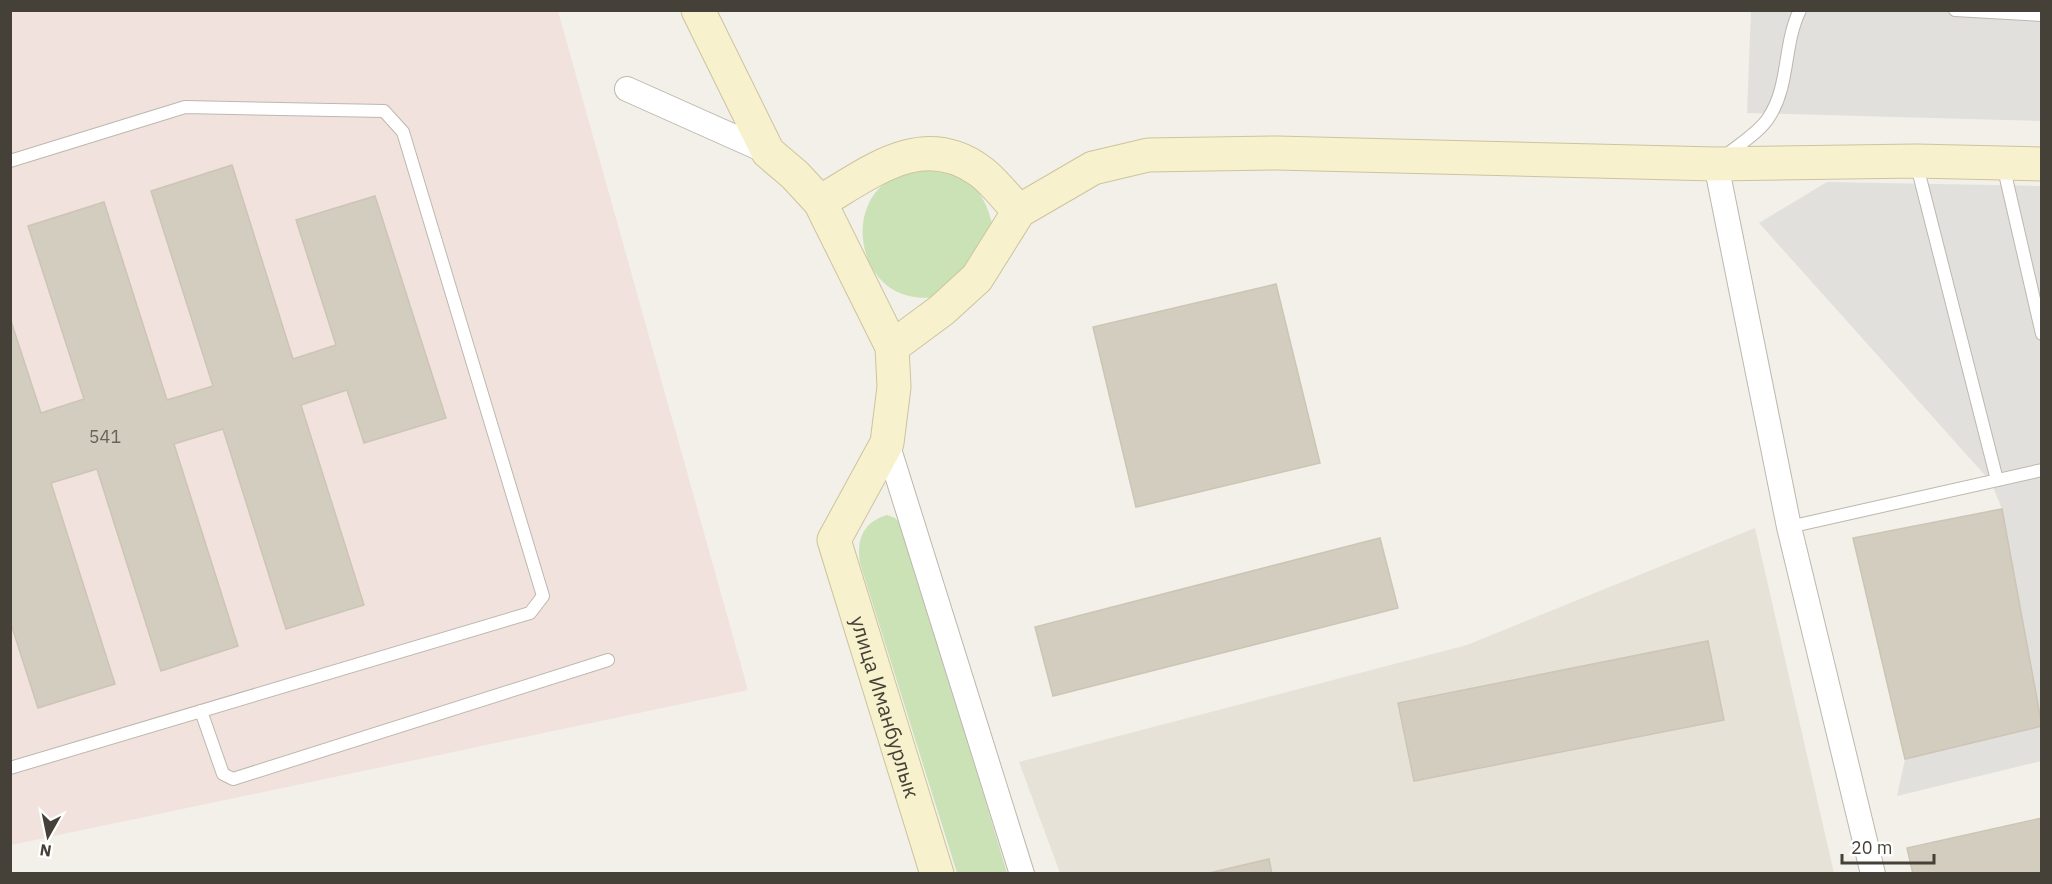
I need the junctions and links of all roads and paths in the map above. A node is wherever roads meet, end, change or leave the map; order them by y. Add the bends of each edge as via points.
1 (698, 10) edge
2 (1800, 10) edge
3 (1955, 10) edge
4 (2042, 15) edge
5 (627, 89) dead end
6 (768, 152) junction
7 (10, 161) edge
8 (1916, 161) junction
9 (1716, 164) junction
10 (2003, 164) junction
11 (2042, 164) edge
12 (819, 202) junction
13 (1019, 210) junction
14 (2042, 334) edge
15 (892, 347) junction
16 (887, 443) junction
17 (2042, 470) edge
18 (1997, 480) junction
19 (1789, 527) junction
20 (608, 660) dead end
21 (201, 711) junction
22 (10, 768) edge
23 (938, 873) edge
24 (1022, 873) edge
25 (1873, 873) edge

1 - 6 street
2 - 9 lane via 1793,24 1780,96 1768,119
3 - 4 lane
5 - 6 street
6 - 12 street
7 - 21 lane via 185,107 384,111 403,132 543,596 530,613
8 - 9 street
8 - 10 street
8 - 18 lane
9 - 13 street via 1277,153 1148,155 1093,168
9 - 19 street
10 - 11 street
10 - 14 lane
12 - 13 street via 902,157 923,152 950,154 965,160 983,172
12 - 15 street
13 - 15 street via 977,278
15 - 16 street via 894,387
16 - 23 street, улица Иманбурлык via 834,540
16 - 24 street
17 - 18 lane
18 - 19 lane
19 - 25 street
20 - 21 lane via 234,778 223,774
21 - 22 lane

